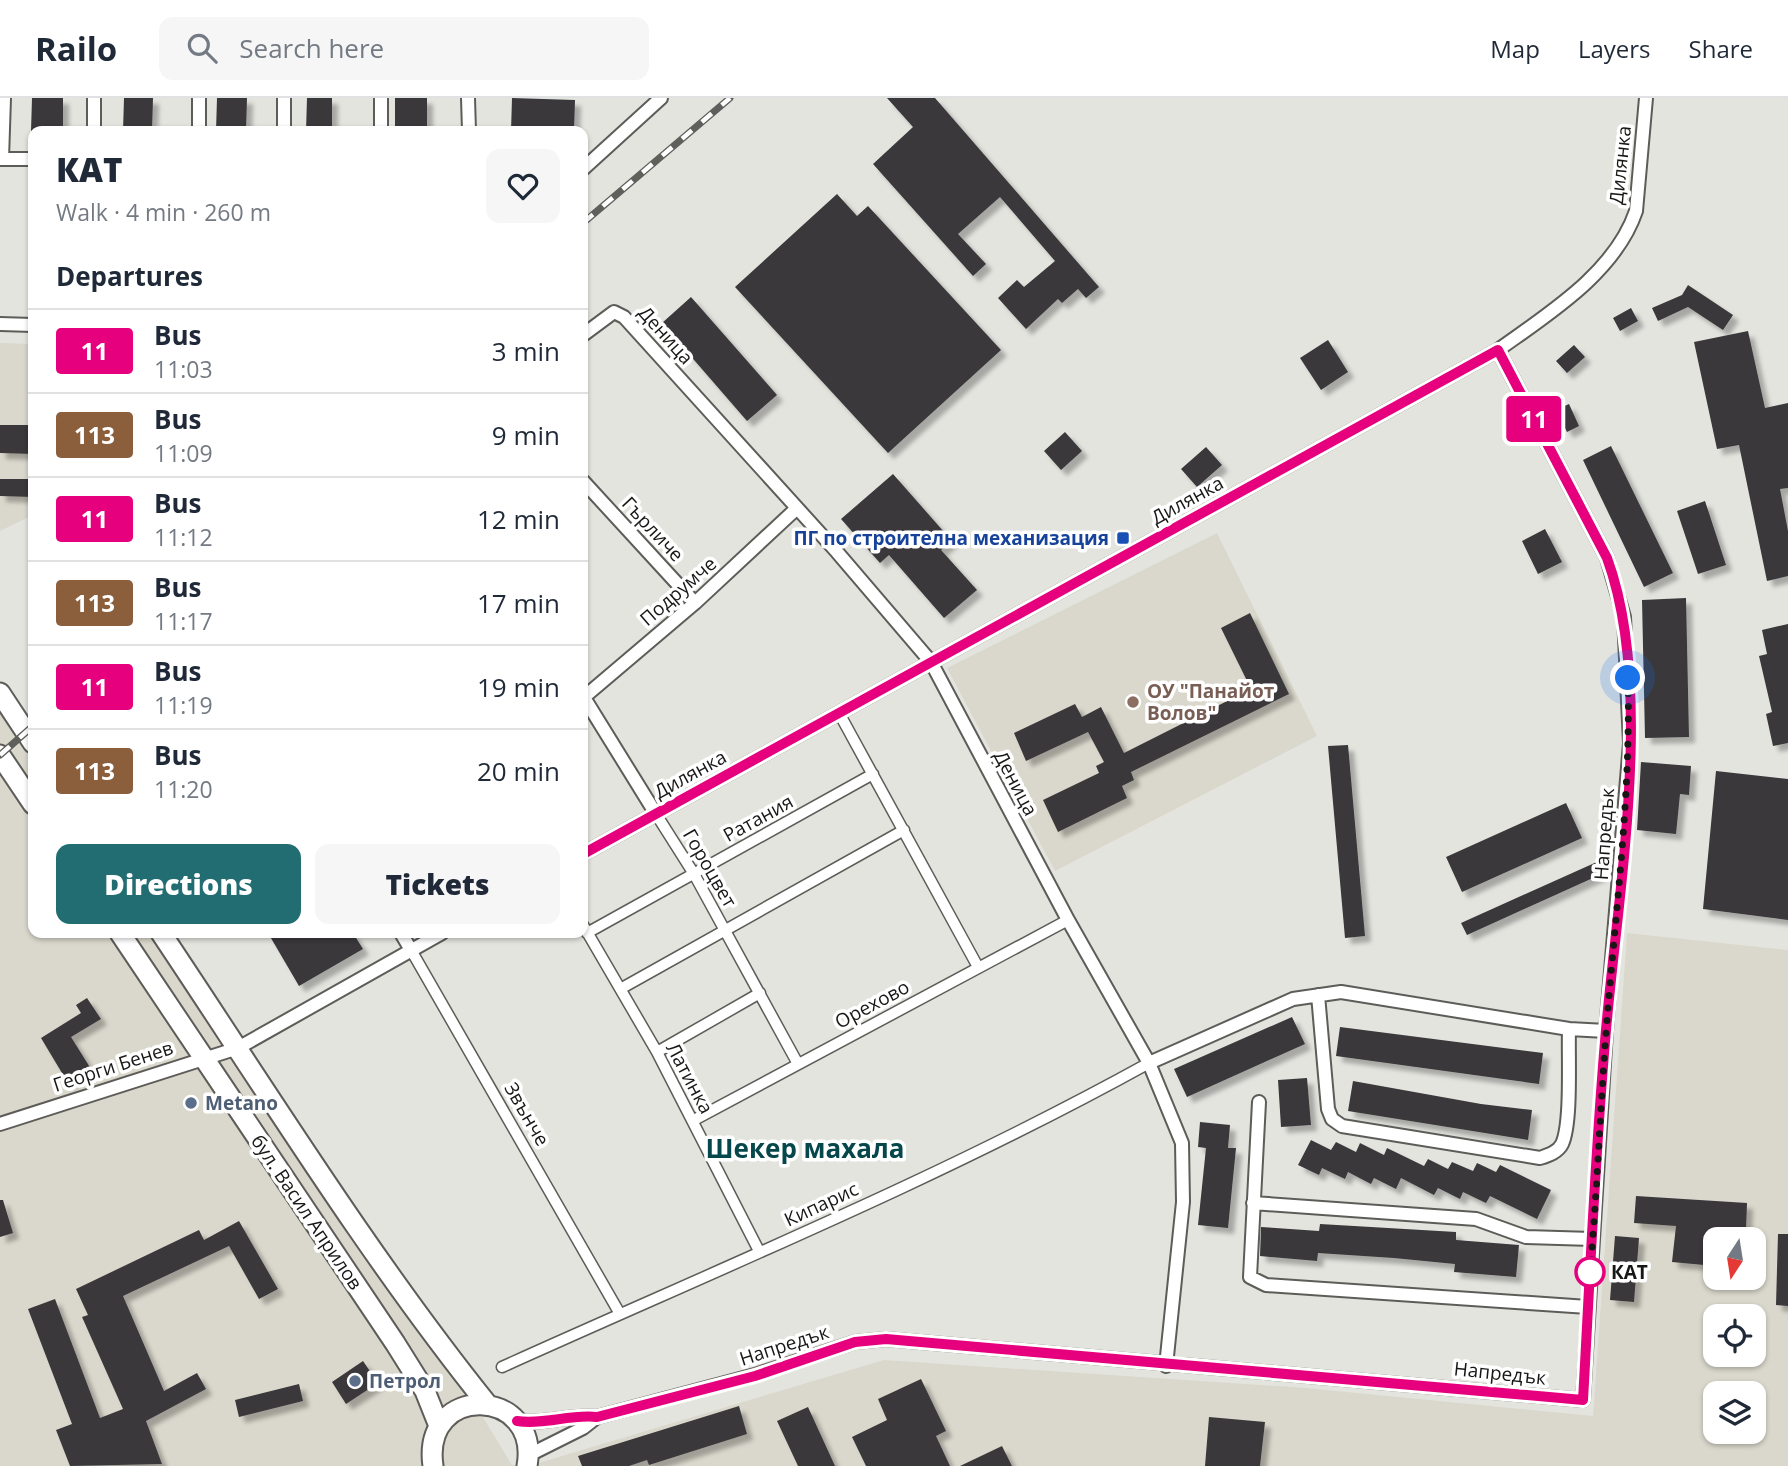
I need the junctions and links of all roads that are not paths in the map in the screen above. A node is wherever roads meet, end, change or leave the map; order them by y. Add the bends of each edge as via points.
1 (4, 98) edge
2 (94, 98) edge
3 (199, 98) edge
4 (284, 98) edge
5 (381, 98) edge
6 (468, 98) edge
7 (661, 98) edge
8 (1646, 98) edge
9 (94, 126) edge
10 (199, 126) edge
11 (284, 126) edge
12 (381, 126) edge
13 (468, 126) edge
14 (597, 156) junction
15 (588, 157) edge
16 (1, 159) edge
17 (28, 159) edge
18 (588, 164) edge
19 (0, 324) edge
20 (28, 325) edge
21 (588, 331) edge
22 (1498, 350) junction
23 (588, 486) edge
24 (796, 509) junction
25 (695, 603) junction
26 (931, 663) junction
27 (0, 693) edge
28 (588, 693) edge
29 (588, 705) edge
30 (839, 713) junction
31 (28, 735) edge
32 (0, 755) edge
33 (873, 774) junction
34 (28, 797) edge
35 (656, 814) junction
36 (904, 830) junction
37 (588, 852) edge
38 (694, 874) junction
39 (1068, 920) junction
40 (588, 927) edge
41 (724, 931) junction
42 (588, 934) edge
43 (123, 938) edge
44 (164, 938) edge
45 (404, 938) edge
46 (433, 938) edge
47 (411, 950) junction
48 (978, 967) junction
49 (622, 988) junction
50 (760, 993) junction
51 (1318, 995) junction
52 (1569, 1029) junction
53 (1606, 1031) junction
54 (238, 1048) junction
55 (657, 1052) junction
56 (205, 1056) junction
57 (1149, 1063) junction
58 (798, 1064) junction
59 (1259, 1102) dead end
60 (694, 1121) junction
61 (0, 1124) edge
62 (1253, 1203) junction
63 (1592, 1239) junction
64 (759, 1251) junction
65 (1588, 1307) junction
66 (620, 1314) junction
67 (1166, 1366) junction
68 (502, 1367) dead end
69 (487, 1404) junction
70 (597, 1417) junction
71 (517, 1421) junction
72 (439, 1426) junction
73 (528, 1461) edge
74 (433, 1466) edge

1 - 16 street
2 - 9 street
3 - 10 street
4 - 11 street
5 - 12 street
6 - 13 street
7 - 14 street
8 - 22 street, Дилянка via 1636,211 1630,228 1614,253 1576,290
14 - 15 street
14 - 18 street
16 - 17 street
19 - 20 street
21 - 24 street, Деница via 614,312 624,317
22 - 26 street, Дилянка
22 - 53 street, Напредък via 1607,558 1624,617 1630,743
23 - 25 street, Гърличе
24 - 25 street, Подрумче
24 - 26 street, Деница
25 - 28 street, Подрумче
26 - 30 street, Дилянка
26 - 39 street, Деница
27 - 31 main road
29 - 35 street, Гороцвет
30 - 33 street
30 - 35 street, Дилянка
32 - 34 main road
33 - 36 street
33 - 38 street, Ратания
35 - 37 street, Дилянка
35 - 38 street, Гороцвет
36 - 41 street
36 - 48 street
38 - 40 street, Ратания
38 - 41 street, Гороцвет
39 - 48 street, Орехово
39 - 57 street, Деница
41 - 49 street
41 - 50 street, Гороцвет
42 - 49 street, Латинка
43 - 56 main road, бул. Васил Априлов
44 - 54 main road, бул. Васил Априлов
45 - 47 street, Звънче
46 - 47 street
47 - 54 street
47 - 66 street, Звънче
48 - 58 street, Орехово
49 - 55 street, Латинка
50 - 55 street
50 - 58 street, Гороцвет
51 - 52 street via 1340,992
51 - 52 street via 1332,1119 1342,1126 1540,1158 1562,1144
51 - 57 street via 1293,999
52 - 53 street
53 - 63 street, Напредък
54 - 56 street, Георги Бенев
54 - 69 main road, бул. Васил Априлов via 370,1243
55 - 60 street, Латинка
56 - 61 street, Георги Бенев
56 - 72 main road, бул. Васил Априлов via 395,1343 425,1391
57 - 64 street, Кипарис via 1081,1101
57 - 67 street, Деница via 1182,1143 1182,1202
58 - 60 street, Орехово
59 - 62 street
60 - 64 street, Латинка
62 - 63 street via 1476,1219 1526,1237
62 - 65 street via 1250,1277 1266,1285
63 - 65 street, Напредък
64 - 66 street, Кипарис
65 - 67 street, Напредък via 1583,1400
66 - 68 street, Кипарис
67 - 70 street, Напредък via 886,1339 855,1342 755,1376
69 - 71 main road
69 - 72 main road via 454,1411
70 - 71 street, Напредък
70 - 73 street, Напредък
71 - 73 main road via 528,1440
72 - 74 main road via 431,1452

